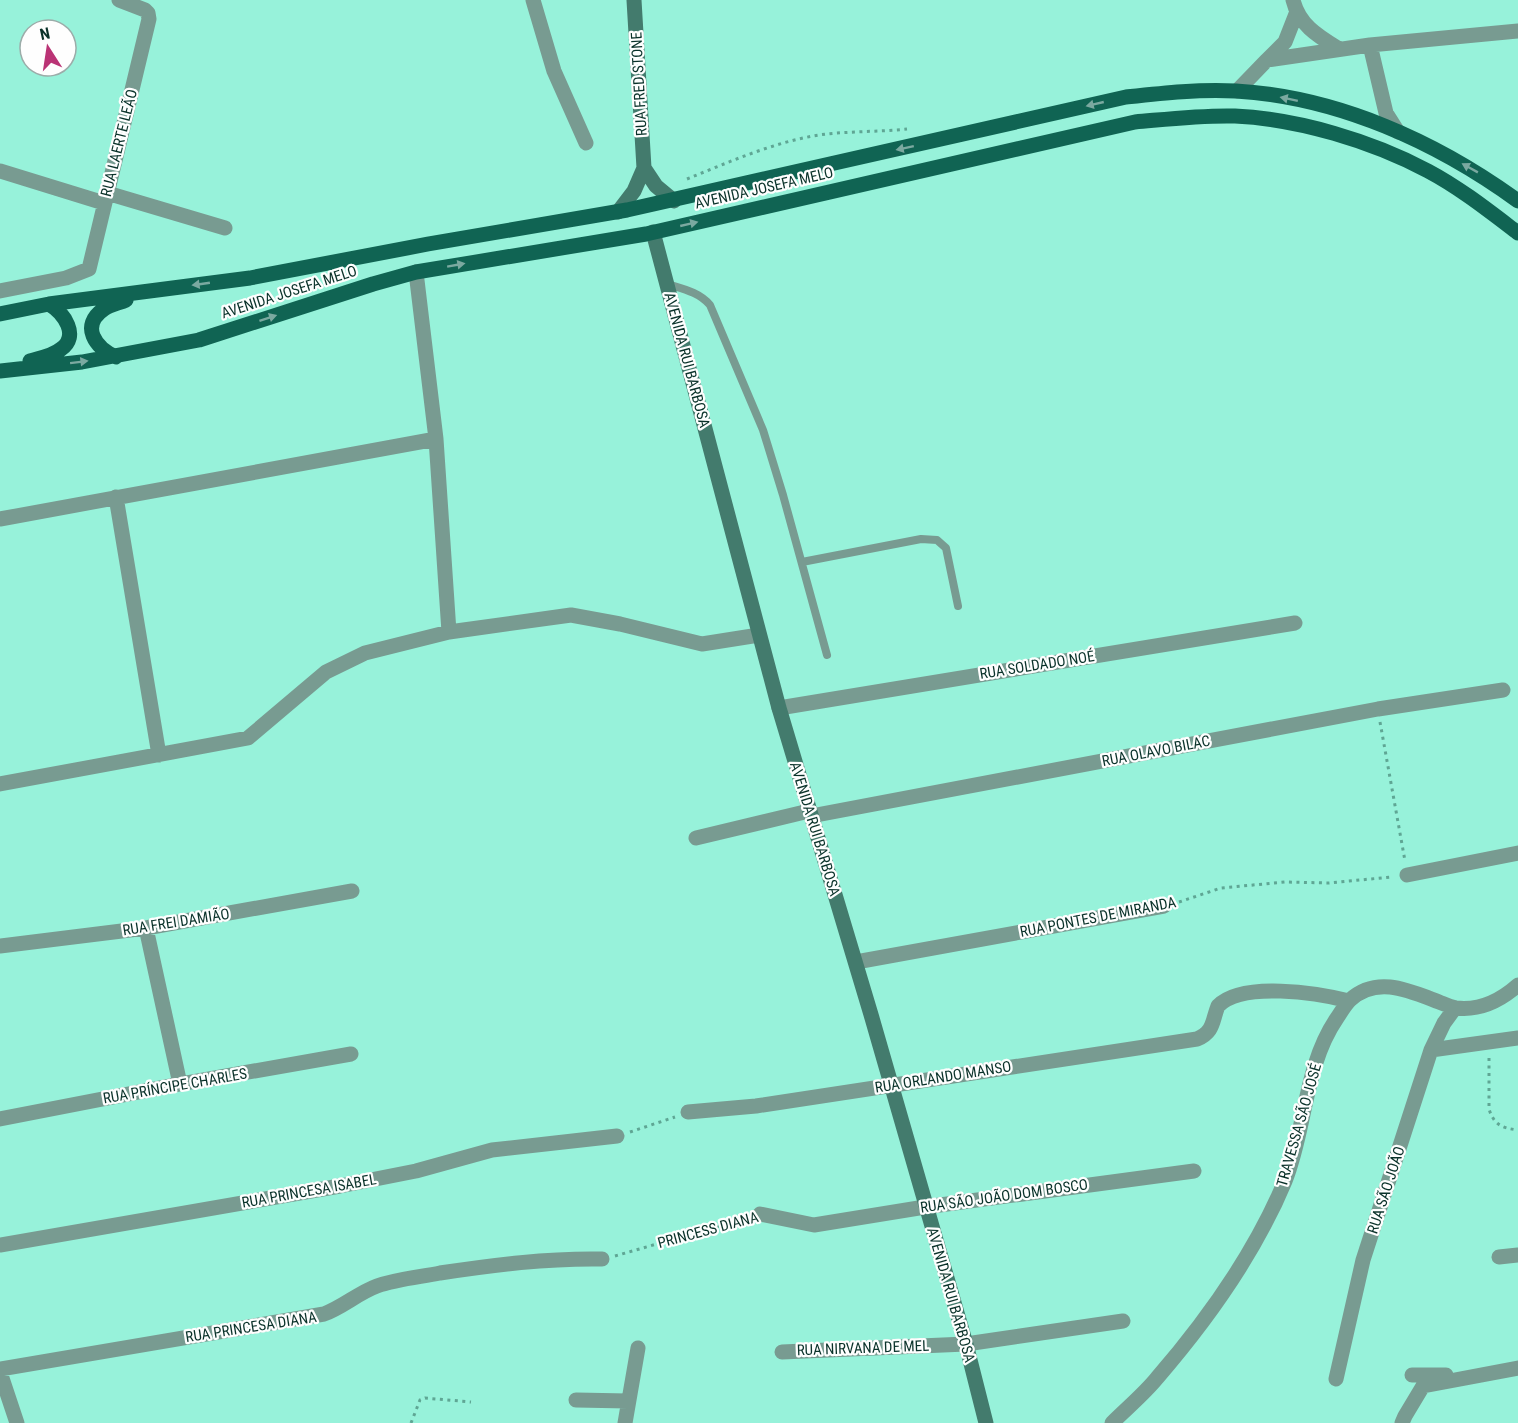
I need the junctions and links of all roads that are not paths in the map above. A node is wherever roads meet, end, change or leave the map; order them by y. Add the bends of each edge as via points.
1 (119, 0) edge
2 (533, 0) edge
3 (634, 0) edge
4 (1295, 7) edge
5 (1518, 31) edge
6 (1370, 45) junction
7 (1339, 49) junction
8 (1267, 60) junction
9 (1237, 91) junction
10 (1398, 132) junction
11 (586, 143) dead end
12 (644, 168) junction
13 (0, 171) edge
14 (106, 198) junction
15 (674, 201) junction
16 (1518, 201) edge
17 (618, 212) junction
18 (225, 228) dead end
19 (653, 232) junction
20 (1518, 233) edge
21 (416, 272) junction
22 (667, 284) junction
23 (158, 290) junction
24 (0, 292) edge
25 (49, 304) junction
26 (2, 313) edge
27 (116, 357) junction
28 (1, 371) edge
29 (436, 439) junction
30 (116, 497) junction
31 (0, 519) edge
32 (802, 562) junction
33 (958, 606) dead end
34 (1295, 622) dead end
35 (449, 632) junction
36 (759, 635) junction
37 (827, 655) dead end
38 (1503, 690) dead end
39 (779, 708) junction
40 (159, 755) junction
41 (0, 784) edge
42 (810, 813) junction
43 (696, 838) dead end
44 (1518, 853) edge
45 (1407, 875) road end
46 (351, 891) dead end
47 (1164, 906) road end
48 (146, 928) junction
49 (0, 946) edge
50 (856, 963) junction
51 (1518, 985) edge
52 (1349, 1001) junction
53 (1455, 1008) junction
54 (1518, 1038) edge
55 (1431, 1050) junction
56 (351, 1054) dead end
57 (180, 1084) junction
58 (891, 1084) junction
59 (688, 1112) road end
60 (0, 1119) edge
61 (617, 1136) road end
62 (1194, 1171) dead end
63 (925, 1207) junction
64 (760, 1214) road end
65 (814, 1225) joint
66 (0, 1245) edge
67 (1518, 1255) edge
68 (1499, 1257) dead end
69 (602, 1259) road end
70 (1123, 1321) dead end
71 (966, 1344) junction
72 (638, 1348) dead end
73 (782, 1352) dead end
74 (1518, 1368) edge
75 (0, 1370) edge
76 (1412, 1375) dead end
77 (1482, 1376) junction
78 (1336, 1379) dead end
79 (576, 1400) dead end
80 (628, 1401) junction
81 (17, 1423) edge
82 (624, 1423) edge
83 (986, 1423) edge
84 (1112, 1423) edge
85 (1402, 1423) edge

1 - 14 street, RUA LAERTE LEÃO via 148,13 149,19
2 - 11 street via 554,71
3 - 12 street, RUA FRED STONE
4 - 7 street via 1317,35
4 - 8 street via 1285,42
5 - 6 street
6 - 7 street
6 - 10 street via 1386,113
7 - 8 street
8 - 9 street
10 -> 9 main road, AVENIDA JOSEFA MELO via 1326,107
9 -> 15 main road, AVENIDA JOSEFA MELO via 1126,97
16 -> 10 main road, AVENIDA JOSEFA MELO via 1485,177
12 - 15 street via 656,186
12 - 17 street, RUA FRED STONE via 637,187
13 - 14 street
14 - 18 street
14 - 24 street, RUA LAERTE LEÃO via 91,266 86,271
15 - 17 main road, AVENIDA JOSEFA MELO
17 -> 23 main road, AVENIDA JOSEFA MELO via 250,278
19 -> 20 main road, AVENIDA JOSEFA MELO via 1124,124 1192,116 1237,116 1282,121 1373,147 1436,176
21 -> 19 main road, AVENIDA JOSEFA MELO
19 - 22 street, AVENIDA RUI BARBOSA
27 -> 21 main road, AVENIDA JOSEFA MELO via 199,340
21 - 29 street
22 - 32 lane via 695,293 710,305 763,430
22 - 36 street, AVENIDA RUI BARBOSA
23 - 25 main road, AVENIDA JOSEFA MELO
23 - 27 main road via 111,306 96,316 92,325 94,340
24 - 26 street
25 - 26 main road, AVENIDA JOSEFA MELO
25 - 28 main road via 64,316 70,335 68,343 60,351
28 -> 27 main road, AVENIDA JOSEFA MELO
29 - 30 street
29 - 35 street
30 - 31 street
30 - 40 street
32 - 33 lane via 921,539 936,540 946,549
32 - 37 lane
34 - 39 street, RUA SOLDADO NOÉ
35 - 36 street via 570,615 702,644
35 - 40 street via 365,653 326,672 248,738
36 - 39 street, AVENIDA RUI BARBOSA
38 - 42 street, RUA OLAVO BILAC via 1378,709
39 - 42 street, AVENIDA RUI BARBOSA
40 - 41 street
42 - 43 street, RUA OLAVO BILAC
42 - 50 street, AVENIDA RUI BARBOSA
44 - 45 street
46 - 48 street, RUA FREI DAMIÃO
47 - 50 street, RUA PONTES DE MIRANDA
48 - 49 street, RUA FREI DAMIÃO
48 - 57 street
50 - 58 street, AVENIDA RUI BARBOSA
51 - 53 street via 1495,1001
52 - 53 street, TRAVESSA SÃO JOSÉ via 1368,988 1392,986
52 - 58 street, RUA ORLANDO MANSO via 1294,992 1238,994 1218,1006 1212,1029 1197,1039
52 - 84 street, TRAVESSA SÃO JOSÉ via 1319,1053 1286,1179 1264,1230 1157,1379
53 - 55 street, RUA SÃO JOÃO
54 - 55 street
55 - 78 street, RUA SÃO JOÃO via 1363,1260
56 - 57 street, RUA PRÍNCIPE CHARLES
57 - 60 street, RUA PRÍNCIPE CHARLES
58 - 59 street, RUA ORLANDO MANSO via 756,1106
58 - 63 street, AVENIDA RUI BARBOSA
61 - 66 street, RUA PRINCESA ISABEL via 492,1150 416,1171
62 - 63 street, RUA SÃO JOÃO DOM BOSCO
63 - 65 street, RUA SÃO JOÃO DOM BOSCO
63 - 71 street, AVENIDA RUI BARBOSA
64 - 65 street, PRINCESS DIANA
67 - 68 street
69 - 75 street, RUA PRINCESA DIANA via 550,1259 388,1282 324,1314
70 - 71 street, RUA NIRVANA DE MEL
71 - 73 street, RUA NIRVANA DE MEL
71 - 83 street, AVENIDA RUI BARBOSA
72 - 80 street
74 - 77 street
75 - 81 street
76 - 77 street
77 - 85 street via 1423,1386
79 - 80 street
80 - 82 street

